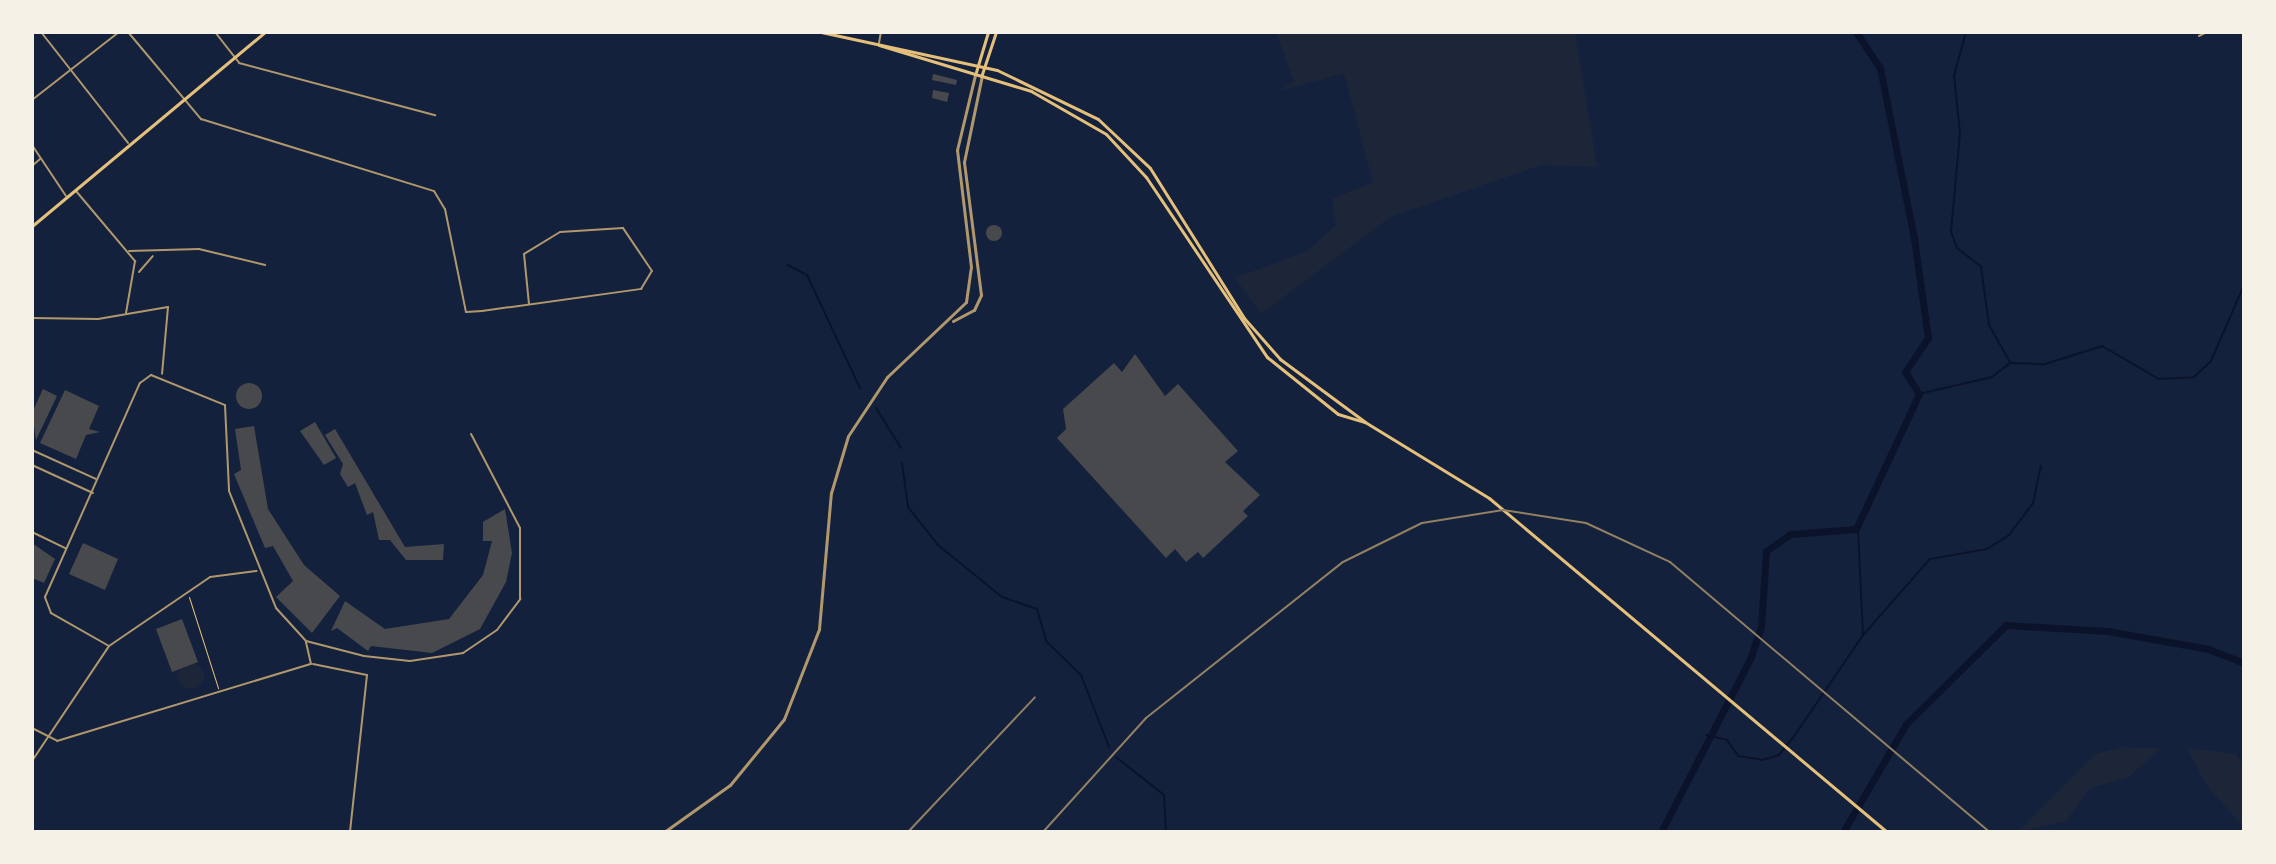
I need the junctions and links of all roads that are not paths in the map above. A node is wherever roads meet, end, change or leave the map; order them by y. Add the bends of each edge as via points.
1 (41, 32) edge
2 (119, 32) edge
3 (128, 32) edge
4 (215, 32) edge
5 (265, 32) edge
6 (821, 32) edge
7 (881, 32) edge
8 (988, 32) edge
9 (996, 32) edge
10 (2207, 32) edge
11 (2199, 36) dead end
12 (879, 45) junction
13 (231, 56) junction
14 (978, 65) junction
15 (985, 67) junction
16 (70, 69) junction
17 (976, 72) junction
18 (982, 74) junction
19 (180, 98) junction
20 (32, 100) edge
21 (435, 115) dead end
22 (128, 143) junction
23 (32, 145) edge
24 (41, 159) junction
25 (32, 166) edge
26 (75, 189) junction
27 (66, 196) junction
28 (32, 226) edge
29 (127, 250) junction
30 (154, 255) junction
31 (265, 265) dead end
32 (138, 274) junction
33 (529, 304) junction
34 (126, 314) junction
35 (32, 318) edge
36 (953, 321) junction
37 (161, 375) junction
38 (1365, 422) junction
39 (471, 434) dead end
40 (32, 450) edge
41 (32, 465) edge
42 (98, 480) junction
43 (93, 493) junction
44 (32, 532) edge
45 (66, 549) junction
46 (258, 571) junction
47 (306, 641) junction
48 (109, 646) junction
49 (311, 664) junction
50 (32, 728) edge
51 (51, 741) junction
52 (32, 761) edge
53 (350, 832) edge
54 (664, 832) edge
55 (1887, 832) edge

1 - 16 street
2 - 16 street
3 - 19 street
4 - 13 street
5 - 13 main road
6 - 12 main road
7 - 12 street
8 - 14 main road
9 - 15 main road
10 - 11 street
12 - 14 main road
12 - 17 main road
13 - 19 main road
13 - 21 street
14 - 15 main road
14 - 17 main road
15 - 18 main road
15 - 38 main road via 1075,104 1128,142 1244,318 1280,359
16 - 20 street
16 - 22 street
17 - 18 main road
17 - 36 street via 957,150 970,288
18 - 36 street via 964,162 981,295 974,310
18 - 38 main road via 1055,103 1106,134 1146,177 1267,357 1338,414
19 - 22 main road
19 - 33 street via 201,119 407,177 441,199 464,311
22 - 26 main road
23 - 24 street
24 - 25 street
24 - 27 street
26 - 27 main road
26 - 29 street
27 - 28 main road
29 - 30 street
29 - 32 street
30 - 31 street via 199,249
30 - 32 street
32 - 34 street
33 - 33 street via 524,254 560,232 623,228 652,277 641,289
34 - 35 street
34 - 37 street via 170,308
36 - 54 street via 896,367 867,402 835,474 822,613 799,692 769,742 730,785
37 - 42 street via 140,383
37 - 46 street via 225,405 225,471
38 - 55 main road via 1470,484
39 - 47 street via 520,528 520,599 512,612 480,645 445,658 392,660
40 - 42 street
41 - 43 street
42 - 43 street
43 - 45 street
44 - 45 street
45 - 48 street via 46,593 47,609
46 - 47 street via 269,597
46 - 48 street via 215,575
47 - 49 street
48 - 51 street
49 - 51 street
49 - 53 street via 367,675
50 - 51 street
51 - 52 street

